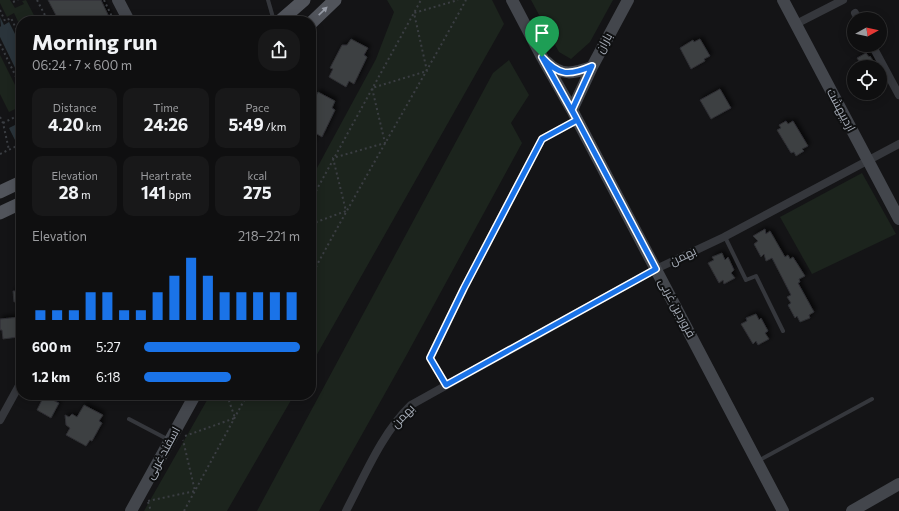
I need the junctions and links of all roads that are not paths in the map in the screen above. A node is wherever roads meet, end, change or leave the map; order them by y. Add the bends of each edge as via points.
1 (118, 0) edge
2 (268, 0) edge
3 (304, 0) edge
4 (335, 0) edge
5 (512, 0) edge
6 (628, 0) edge
7 (783, 0) edge
8 (843, 0) edge
9 (126, 16) edge
10 (273, 16) edge
11 (286, 16) edge
12 (316, 18) edge
13 (796, 24) junction
14 (876, 52) edge
15 (542, 57) junction
16 (592, 66) junction
17 (899, 95) edge
18 (575, 115) junction
19 (899, 144) edge
20 (867, 161) junction
21 (16, 184) edge
22 (0, 192) edge
23 (16, 205) edge
24 (0, 213) edge
25 (899, 220) edge
26 (724, 237) junction
27 (656, 269) junction
28 (783, 331) dead end
29 (446, 385) junction
30 (16, 391) edge
31 (872, 399) dead end
32 (192, 400) edge
33 (129, 419) dead end
34 (0, 420) edge
35 (170, 440) junction
36 (757, 461) junction
37 (899, 484) edge
38 (131, 511) edge
39 (346, 511) edge
40 (784, 511) edge
41 (852, 511) edge

1 - 9 street
2 - 10 lane
3 - 11 main road
12 -> 4 main road
5 - 15 street, فروردین غربی
6 - 16 street, باران
7 - 13 street, اردیبهشت
8 - 13 street
13 - 20 street, اردیبهشت
14 - 17 street
15 - 16 street via 555,70 562,72 580,71
15 - 18 street, فروردین غربی
16 - 18 street, باران
18 - 27 street, فروردین غربی
18 - 29 street via 542,139 430,358
19 - 20 street, بهمن
20 - 25 street, اردیبهشت
20 - 26 street, بهمن
21 - 22 main road
23 - 24 main road
26 - 27 street, بهمن
26 - 28 lane via 746,280 756,276
27 - 29 street, بهمن
27 - 36 street, فروردین غربی
29 - 39 street, بهمن via 411,405 400,416 390,429
30 - 34 street
31 - 36 lane
32 - 35 street, اسفند غربی
33 - 35 lane
35 - 38 street, اسفند غربی
36 - 40 street, فروردین غربی
37 - 41 street

